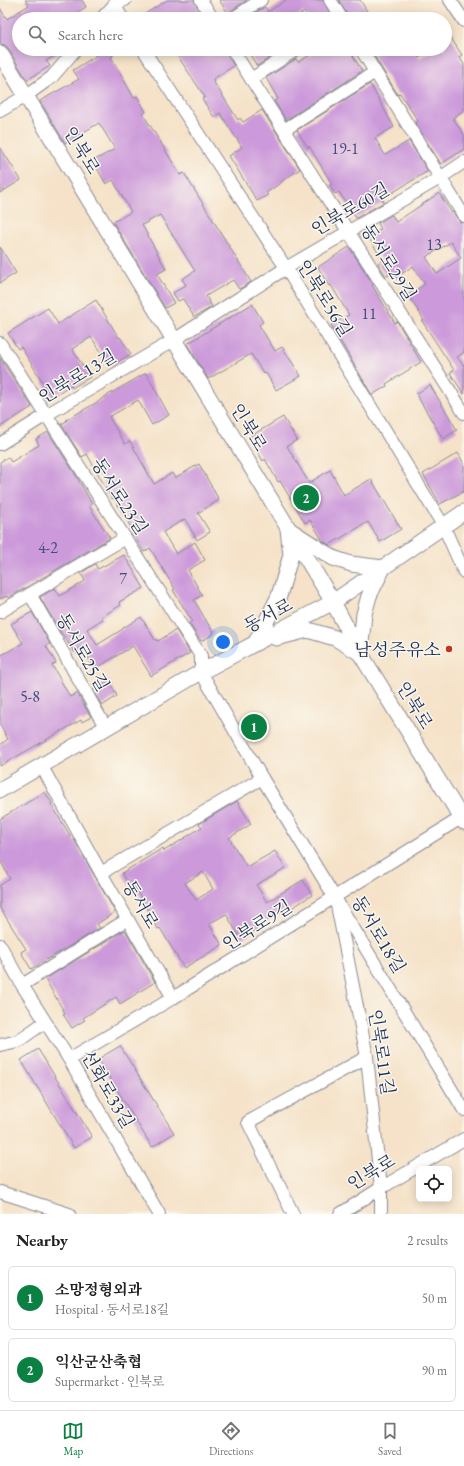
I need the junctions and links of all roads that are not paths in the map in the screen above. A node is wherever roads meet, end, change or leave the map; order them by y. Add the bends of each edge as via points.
1 (126, 0) edge
2 (201, 0) edge
3 (262, 0) edge
4 (330, 0) edge
5 (450, 0) edge
6 (114, 2) edge
7 (107, 12) edge
8 (119, 12) edge
9 (209, 12) edge
10 (243, 12) edge
11 (338, 12) edge
12 (464, 21) edge
13 (0, 53) edge
14 (70, 56) edge
15 (148, 56) edge
16 (236, 56) edge
17 (286, 56) edge
18 (365, 56) edge
19 (375, 72) junction
20 (251, 79) junction
21 (26, 95) junction
22 (0, 110) edge
23 (284, 130) junction
24 (464, 162) edge
25 (440, 178) junction
26 (464, 216) edge
27 (348, 232) junction
28 (286, 268) junction
29 (174, 340) junction
30 (0, 342) edge
31 (464, 413) edge
32 (46, 415) junction
33 (0, 444) edge
34 (464, 512) edge
35 (443, 525) junction
36 (288, 529) junction
37 (125, 538) junction
38 (383, 568) junction
39 (464, 572) edge
40 (30, 594) junction
41 (332, 602) junction
42 (0, 612) edge
43 (256, 642) junction
44 (360, 653) junction
45 (202, 672) junction
46 (106, 728) junction
47 (42, 767) junction
48 (262, 778) junction
49 (0, 790) edge
50 (463, 819) edge
51 (101, 873) junction
52 (336, 897) junction
53 (128, 919) junction
54 (0, 945) edge
55 (22, 985) junction
56 (173, 998) junction
57 (45, 1022) junction
58 (0, 1045) edge
59 (367, 1057) junction
60 (69, 1059) junction
61 (464, 1110) edge
62 (464, 1139) edge
63 (381, 1188) junction
64 (0, 1192) edge
65 (69, 1214) edge
66 (159, 1214) edge
67 (293, 1214) edge
68 (340, 1214) edge
69 (381, 1214) edge

1 - 6 street
2 - 9 street
3 - 10 street
4 - 11 street
5 - 12 street
6 - 7 street
6 - 8 street
13 - 21 street, 인북로
14 - 21 street via 52,77
15 - 28 street, 인북로56길
16 - 20 street, 동서로29길
17 - 20 street
18 - 19 street
19 - 23 street
19 - 25 street
20 - 23 street, 동서로29길
21 - 22 street
21 - 29 street, 인북로
23 - 27 street, 동서로29길
24 - 25 street, 인북로60길
25 - 26 street
25 - 27 street, 인북로60길
27 - 28 street, 인북로60길
27 - 31 street, 동서로29길
28 - 29 street, 인북로60길
28 - 35 street, 인북로56길
29 - 32 street, 인북로13길
29 - 36 street, 인북로
30 - 32 street, 동서로23길
32 - 33 street, 인북로13길
32 - 37 street, 동서로23길
34 - 35 street, 동서로
35 - 38 street, 동서로
35 - 39 street, 인북로56길
36 - 38 street via 333,558 351,564
36 - 41 street, 인북로
36 - 43 street via 291,555 279,596
37 - 40 street
37 - 45 street, 동서로23길 via 201,656
38 - 41 street, 동서로
38 - 44 street via 369,596 364,614
40 - 42 street
40 - 46 street, 동서로25길
41 - 43 street, 동서로
41 - 44 street, 인북로
43 - 44 street via 308,630 335,638
43 - 45 street, 동서로
44 - 50 street, 인북로
45 - 46 street, 동서로
45 - 48 street, 동서로18길
46 - 47 street, 동서로
47 - 49 street, 동서로
47 - 51 street, 동서로
48 - 51 street
48 - 52 street, 동서로18길
50 - 52 street, 인북로9길
51 - 53 street, 동서로
52 - 56 street, 인북로9길
52 - 59 street, 인북로11길
52 - 61 street, 동서로18길
53 - 55 street
53 - 56 street, 동서로
54 - 55 street, 선화로33길
55 - 57 street, 선화로33길
56 - 60 street, 인북로9길
57 - 58 street via 18,1041
57 - 60 street, 선화로33길
59 - 63 street, 인북로11길
59 - 67 street via 248,1122
60 - 66 street, 선화로33길
62 - 63 street, 인북로
63 - 68 street, 인북로
63 - 69 street, 인북로11길
64 - 65 street

